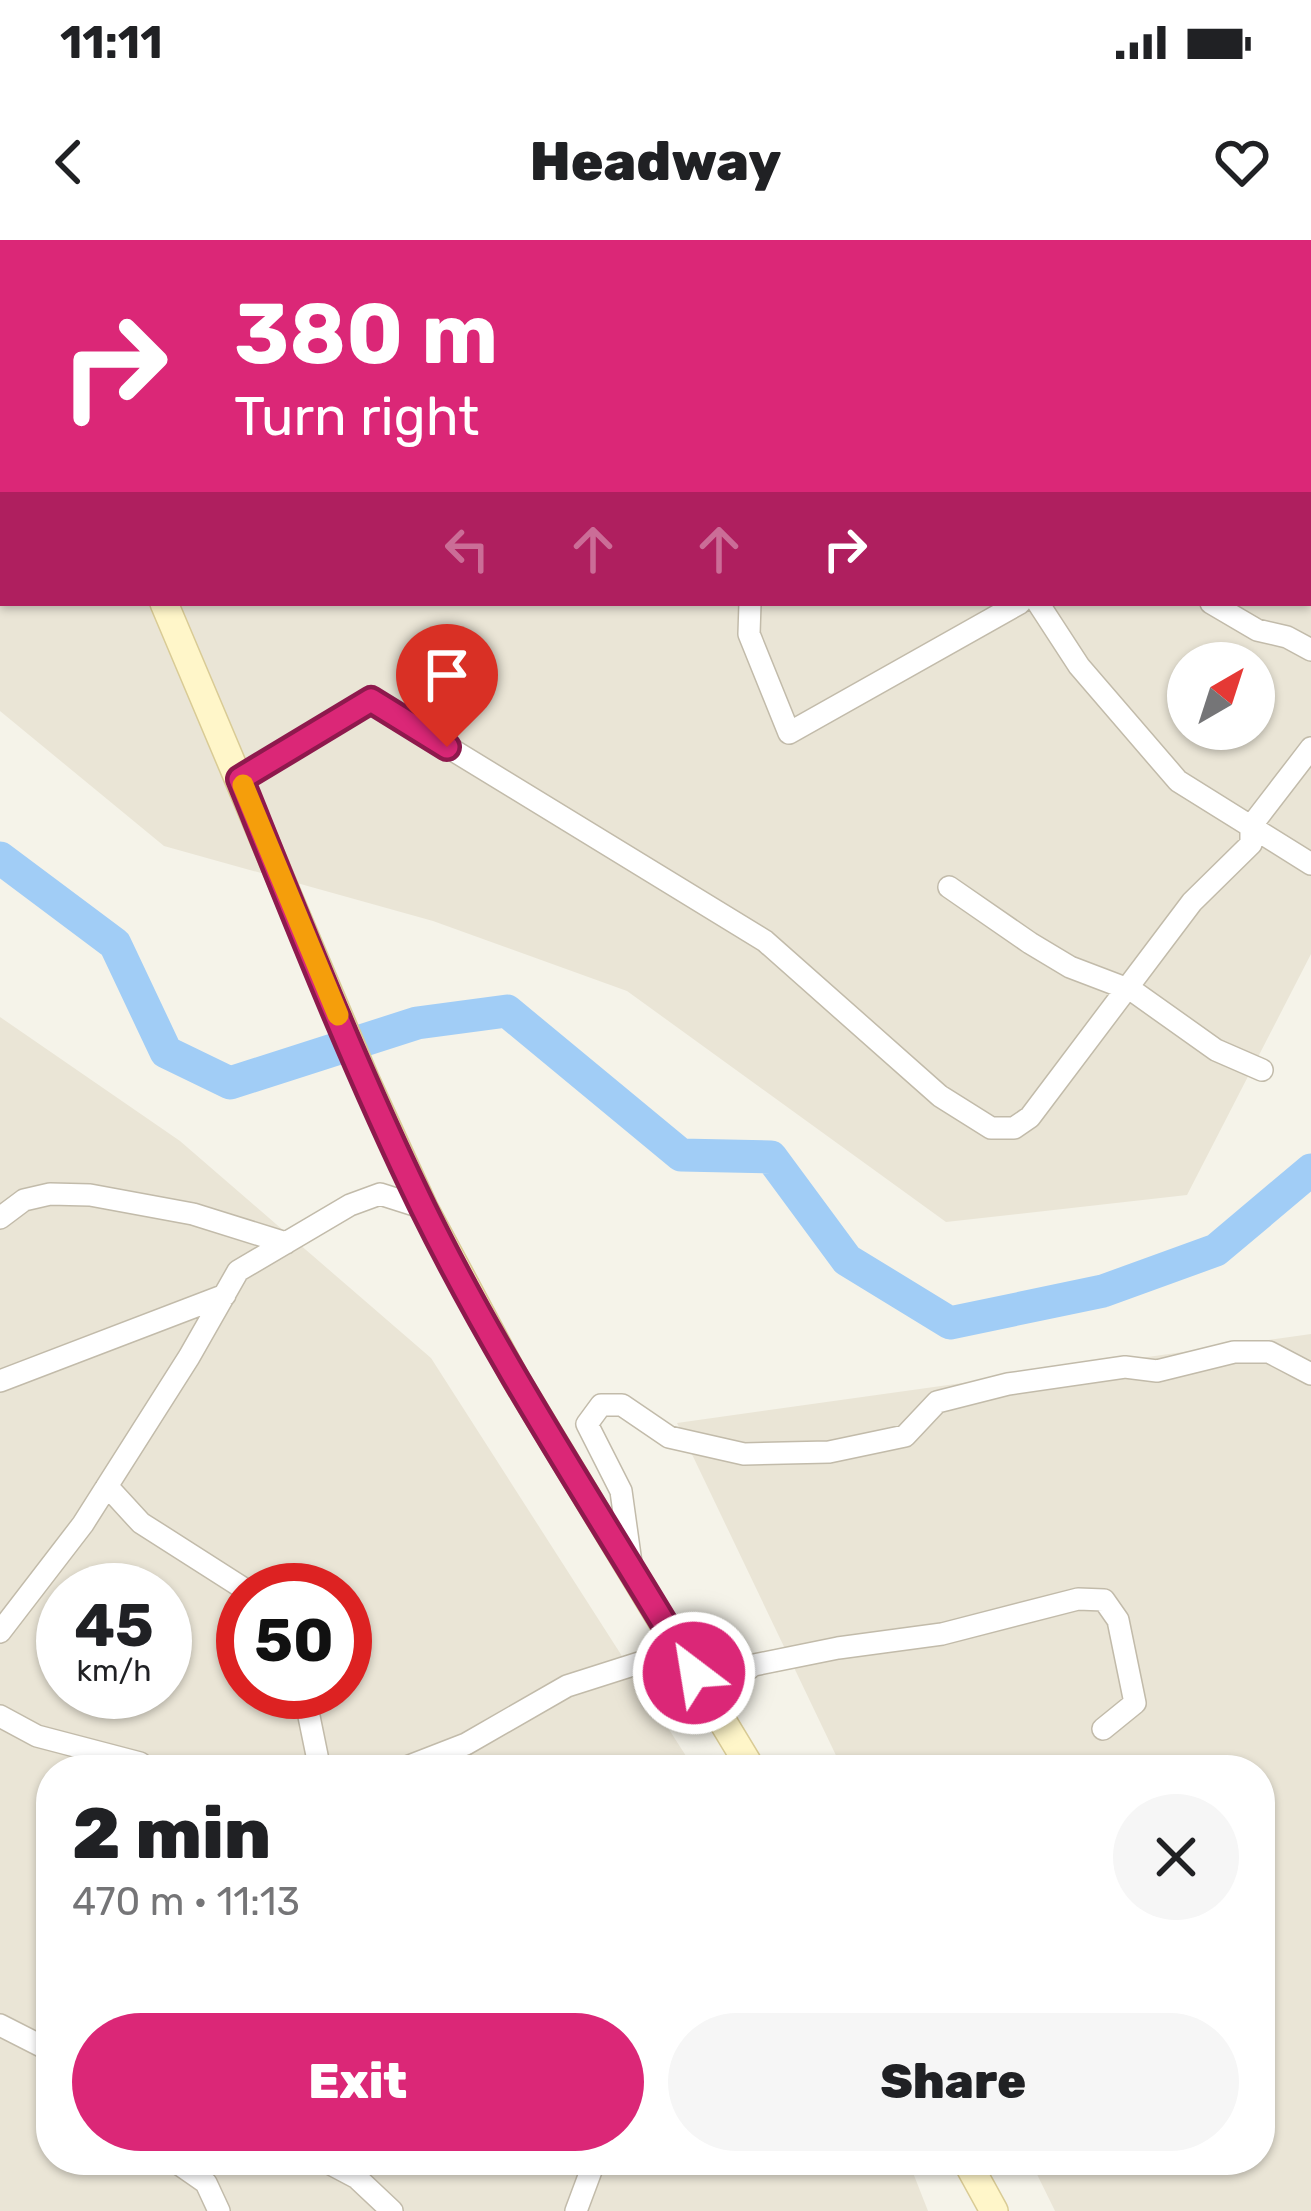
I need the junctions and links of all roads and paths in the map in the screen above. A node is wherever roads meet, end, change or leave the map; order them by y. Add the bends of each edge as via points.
1 (165, 606) edge
2 (750, 606) edge
3 (1015, 606) edge
4 (1040, 606) edge
5 (1215, 606) edge
6 (1311, 650) edge
7 (1311, 748) edge
8 (240, 779) junction
9 (1251, 826) junction
10 (1311, 864) edge
11 (949, 886) dead end
12 (1125, 990) junction
13 (1262, 1070) dead end
14 (424, 1208) junction
15 (0, 1218) edge
16 (286, 1243) junction
17 (225, 1295) junction
18 (1311, 1374) edge
19 (0, 1381) edge
20 (107, 1486) junction
21 (632, 1569) junction
22 (216, 1570) edge
23 (0, 1632) edge
24 (680, 1650) junction
25 (708, 1697) junction
26 (0, 1717) edge
27 (310, 1719) edge
28 (1103, 1730) dead end
29 (109, 1755) edge
30 (317, 1755) edge
31 (438, 1755) edge
32 (743, 1755) edge
33 (0, 2025) edge
34 (36, 2043) edge
35 (195, 2175) edge
36 (352, 2175) edge
37 (589, 2175) edge
38 (974, 2175) edge
39 (219, 2211) edge
40 (392, 2211) edge
41 (576, 2211) edge
42 (994, 2211) edge

1 - 8 main road
2 - 3 street via 749,634 789,733
4 - 9 street via 1079,666 1178,781
5 - 6 street
7 - 9 street
8 - 12 street via 371,700 765,941 940,1096 991,1128 1030,1117
8 - 14 main road
9 - 10 street
9 - 12 street via 1251,844 1192,902
11 - 12 street via 1070,967
12 - 13 street
14 - 16 street via 380,1194
14 - 21 main road via 515,1378
15 - 16 street via 24,1200 90,1196 194,1214
16 - 17 street via 238,1271
17 - 19 street
17 - 20 street
18 - 21 street via 1269,1352 1234,1352 1157,1371 1125,1367 1008,1384 937,1402 905,1436 829,1452 744,1454 669,1437 622,1405 601,1405 587,1424 621,1491
20 - 22 street via 141,1523
20 - 23 street
21 - 24 main road
24 - 25 main road
24 - 31 street via 567,1686
25 - 28 street via 754,1666 1104,1600 1118,1620 1135,1703
25 - 32 main road
26 - 29 street
27 - 30 street
33 - 34 street
35 - 39 street
36 - 40 street
37 - 41 street
38 - 42 main road

